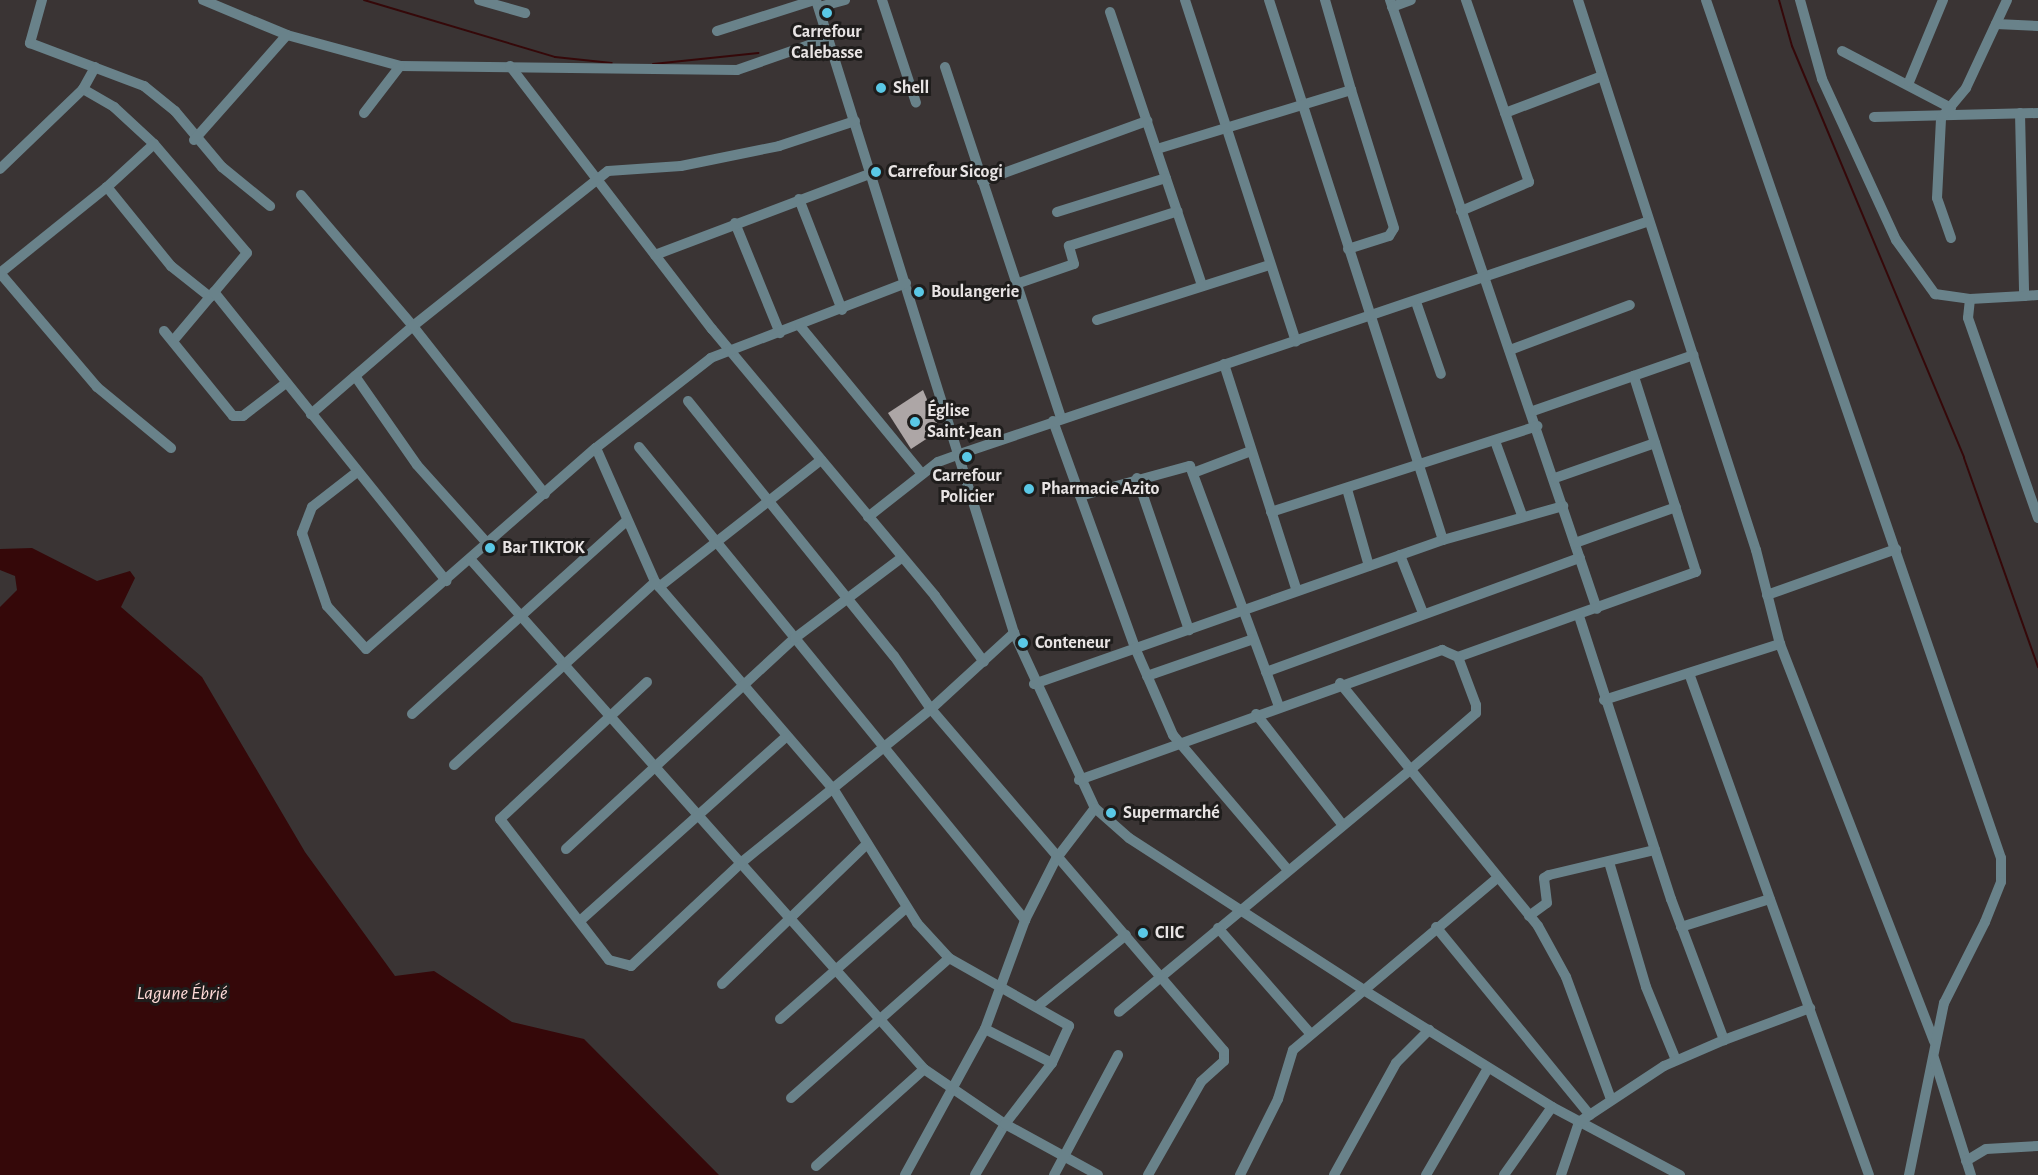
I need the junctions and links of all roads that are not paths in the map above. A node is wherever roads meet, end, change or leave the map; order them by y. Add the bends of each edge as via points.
1 (42, 0) edge
2 (203, 0) edge
3 (479, 0) edge
4 (845, 0) edge
5 (882, 0) edge
6 (1185, 0) edge
7 (1269, 0) edge
8 (1324, 0) edge
9 (1412, 0) edge
10 (1466, 0) edge
11 (1578, 0) edge
12 (1706, 0) edge
13 (1800, 0) edge
14 (1943, 0) edge
15 (2007, 0) edge
16 (817, 2) edge
17 (1391, 4) edge
18 (1110, 12) dead end
19 (525, 13) dead end
20 (1996, 24) junction
21 (2038, 26) edge
22 (717, 31) dead end
23 (288, 35) junction
24 (829, 38) junction
25 (1842, 51) dead end
26 (400, 66) junction
27 (510, 66) junction
28 (945, 67) dead end
29 (95, 68) junction
30 (1600, 77) junction
31 (1908, 82) junction
32 (83, 89) junction
33 (1351, 90) junction
34 (916, 103) dead end
35 (1303, 105) junction
36 (1951, 108) junction
37 (364, 112) dead end
38 (1505, 113) junction
39 (2020, 113) junction
40 (2038, 113) edge
41 (1874, 117) dead end
42 (1941, 118) junction
43 (855, 121) junction
44 (1147, 122) junction
45 (1228, 127) junction
46 (194, 140) junction
47 (154, 144) junction
48 (1156, 149) junction
49 (0, 169) edge
50 (872, 173) junction
51 (597, 178) junction
52 (1166, 178) junction
53 (982, 181) junction
54 (107, 187) junction
55 (301, 195) dead end
56 (799, 199) junction
57 (270, 207) dead end
58 (1178, 211) junction
59 (1461, 211) junction
60 (1057, 212) dead end
61 (1649, 220) junction
62 (735, 223) junction
63 (1951, 238) dead end
64 (1348, 249) junction
65 (655, 255) junction
66 (1269, 265) junction
67 (0, 273) edge
68 (1485, 280) junction
69 (906, 283) junction
70 (1019, 283) junction
71 (1202, 286) junction
72 (212, 295) junction
73 (2038, 295) edge
74 (2024, 296) junction
75 (1970, 299) junction
76 (1416, 302) junction
77 (1630, 305) dead end
78 (842, 310) junction
79 (1370, 317) junction
80 (1097, 320) dead end
81 (413, 326) junction
82 (800, 326) junction
83 (164, 331) dead end
84 (780, 333) junction
85 (173, 341) junction
86 (1296, 341) junction
87 (1510, 350) junction
88 (731, 352) junction
89 (1694, 354) junction
90 (1224, 364) junction
91 (1441, 374) dead end
92 (355, 376) junction
93 (1634, 376) junction
94 (286, 383) junction
95 (688, 402) dead end
96 (1533, 411) junction
97 (311, 414) junction
98 (1057, 420) junction
99 (1538, 426) junction
100 (1495, 441) junction
101 (1655, 443) junction
102 (639, 447) dead end
103 (171, 448) dead end
104 (596, 448) junction
105 (1251, 451) junction
106 (957, 455) junction
107 (821, 460) junction
108 (1418, 468) junction
109 (2024, 469) junction
110 (357, 472) junction
111 (1193, 473) junction
112 (922, 474) junction
113 (2038, 474) edge
114 (1137, 478) junction
115 (1555, 478) junction
116 (1347, 489) junction
117 (545, 494) junction
118 (1080, 496) junction
119 (769, 501) junction
120 (1563, 506) junction
121 (1676, 507) junction
122 (1271, 512) junction
123 (1522, 515) junction
124 (868, 517) junction
125 (2038, 518) edge
126 (625, 522) junction
127 (1443, 540) junction
128 (717, 541) junction
129 (1575, 543) junction
130 (488, 544) junction
131 (1896, 549) junction
132 (1400, 555) junction
133 (901, 558) junction
134 (1580, 558) junction
135 (471, 560) junction
136 (1369, 566) junction
137 (446, 581) junction
138 (657, 585) junction
139 (1296, 591) junction
140 (1767, 596) junction
141 (844, 600) junction
142 (1597, 609) junction
143 (1242, 611) junction
144 (1423, 613) junction
145 (522, 615) junction
146 (1579, 616) junction
147 (1189, 630) junction
148 (1014, 633) junction
149 (795, 638) junction
150 (1253, 639) junction
151 (1780, 644) junction
152 (1136, 650) junction
153 (1458, 657) junction
154 (984, 662) junction
155 (567, 663) junction
156 (1266, 672) junction
157 (1147, 676) junction
158 (1690, 676) junction
159 (647, 682) dead end
160 (1340, 683) junction
161 (1034, 684) junction
162 (740, 688) junction
163 (1604, 700) junction
164 (1279, 706) junction
165 (931, 709) junction
166 (412, 714) dead end
167 (1256, 714) junction
168 (611, 715) junction
169 (786, 737) junction
170 (1179, 742) junction
171 (884, 749) junction
172 (454, 765) dead end
173 (655, 766) junction
174 (1409, 771) junction
175 (1079, 780) junction
176 (834, 790) junction
177 (1095, 808) junction
178 (699, 814) junction
179 (1342, 824) junction
180 (867, 844) junction
181 (566, 849) dead end
182 (1655, 850) junction
183 (1056, 859) junction
184 (742, 862) junction
185 (1609, 862) junction
186 (1287, 869) junction
187 (1497, 878) junction
188 (1770, 899) junction
189 (906, 908) junction
190 (1239, 910) junction
191 (790, 916) junction
192 (1529, 916) junction
193 (581, 920) junction
194 (1025, 920) junction
195 (1436, 927) junction
196 (1682, 927) junction
197 (1218, 928) junction
198 (1126, 935) junction
199 (949, 958) junction
200 (838, 967) junction
201 (1163, 975) junction
202 (722, 984) dead end
203 (1004, 984) junction
204 (1362, 989) junction
205 (1038, 1006) junction
206 (1810, 1008) junction
207 (1119, 1012) dead end
208 (881, 1017) junction
209 (780, 1019) dead end
210 (985, 1029) junction
211 (1429, 1030) junction
212 (1309, 1032) junction
213 (1724, 1040) junction
214 (1934, 1041) junction
215 (1118, 1055) dead end
216 (1934, 1058) junction
217 (1676, 1060) junction
218 (1052, 1063) junction
219 (1488, 1068) junction
220 (924, 1069) junction
221 (948, 1089) junction
222 (790, 1098) dead end
223 (1611, 1099) junction
224 (1551, 1107) junction
225 (1590, 1115) junction
226 (1579, 1122) junction
227 (1005, 1124) junction
228 (2038, 1146) edge
229 (1064, 1157) junction
230 (1966, 1161) junction
231 (816, 1166) dead end
232 (905, 1175) edge
233 (975, 1175) edge
234 (1054, 1175) edge
235 (1098, 1175) edge
236 (1148, 1175) edge
237 (1240, 1175) edge
238 (1334, 1175) edge
239 (1426, 1175) edge
240 (1504, 1175) edge
241 (1561, 1175) edge
242 (1680, 1175) edge
243 (1869, 1175) edge
244 (1909, 1175) edge
245 (1971, 1175) edge

1 - 29 street via 29,42
2 - 23 street
3 - 19 street
4 - 16 street
5 - 34 street
6 - 45 street
7 - 35 street
8 - 33 street
9 - 17 street
10 - 38 street
11 - 30 street
12 - 131 street
13 - 75 street via 1822,80 1896,240 1935,294
14 - 31 street
15 - 20 street
16 - 22 street
16 - 24 street
17 - 59 street
18 - 44 street
20 - 21 street
20 - 36 street via 1966,88
23 - 26 street
23 - 46 street
24 - 27 street via 737,70
24 - 43 street
25 - 31 street
26 - 27 street
26 - 37 street
27 - 51 street
28 - 53 street
29 - 32 street
29 - 46 street via 144,86 175,111
30 - 38 street
30 - 61 street
31 - 36 street
32 - 47 street via 114,107
32 - 49 street
33 - 35 street
33 - 64 street via 1394,228 1389,236
35 - 45 street
35 - 64 street
36 - 42 street
38 - 59 street via 1529,183
39 - 40 street
39 - 42 street
39 - 74 street
41 - 42 street
42 - 63 street via 1937,198
43 - 50 street
43 - 51 street via 778,146 681,166 624,167
44 - 48 street
44 - 53 street
45 - 48 street
45 - 66 street
46 - 57 street
47 - 54 street
47 - 72 street via 247,253
48 - 52 street
50 - 56 street
50 - 69 street
51 - 65 street
51 - 81 street
52 - 58 street
52 - 60 street
53 - 70 street
54 - 67 street
54 - 72 street via 171,266
55 - 81 street
56 - 62 street
56 - 78 street
58 - 70 street via 1070,246 1074,264
58 - 71 street
59 - 68 street
61 - 68 street
61 - 89 street
62 - 65 street
62 - 84 street
64 - 79 street
65 - 88 street
66 - 71 street
66 - 86 street
67 - 103 street via 97,387
68 - 76 street
68 - 87 street
69 - 78 street
69 - 106 street
70 - 98 street
71 - 80 street
72 - 85 street
72 - 94 street
73 - 74 street
74 - 75 street
75 - 109 street via 1968,318
76 - 79 street
76 - 91 street
77 - 87 street
78 - 82 street
79 - 86 street
79 - 108 street
81 - 92 street
81 - 117 street
82 - 84 street
82 - 112 street
83 - 85 street
84 - 88 street
85 - 94 street via 233,416 243,416
86 - 90 street
87 - 96 street
88 - 104 street via 700,364
88 - 107 street
89 - 93 street
89 - 140 street
90 - 98 street
90 - 105 street
92 - 97 street
92 - 130 street via 417,465
93 - 96 street
93 - 101 street
94 - 97 street
95 - 119 street
96 - 99 street
97 - 110 street
98 - 106 street
98 - 118 street
99 - 100 street
99 - 115 street
100 - 108 street
100 - 123 street
101 - 115 street
101 - 121 street
102 - 128 street
104 - 117 street
104 - 126 street
105 - 111 street
105 - 122 street
106 - 112 street
106 - 148 street
107 - 119 street
107 - 124 street
108 - 116 street
108 - 127 street
109 - 113 street
109 - 125 street
110 - 137 street
110 - 137 street via 312,507 302,522 319,588 342,627 360,645 371,646
111 - 114 street via 1182,465
111 - 143 street
112 - 124 street
114 - 118 street
114 - 147 street
115 - 120 street
116 - 122 street
116 - 136 street
117 - 130 street
118 - 152 street
119 - 128 street
119 - 141 street
120 - 123 street
120 - 129 street
121 - 129 street
121 - 142 street via 1696,573
122 - 139 street
123 - 127 street
124 - 133 street
126 - 138 street
126 - 145 street
127 - 132 street
128 - 138 street
128 - 149 street
129 - 134 street
130 - 135 street
131 - 140 street
131 - 214 street via 2001,858 2001,882 1974,946 1950,983
132 - 136 street
132 - 144 street
133 - 141 street
133 - 154 street
134 - 142 street
134 - 144 street
135 - 137 street
135 - 145 street
136 - 139 street
138 - 155 street
138 - 162 street
139 - 143 street
140 - 151 street
141 - 149 street
141 - 165 street via 894,656
142 - 146 street
143 - 147 street
143 - 150 street
144 - 156 street
145 - 155 street
145 - 166 street
146 - 153 street
146 - 163 street
147 - 152 street
148 - 154 street
148 - 161 street
149 - 162 street
149 - 171 street
150 - 156 street
150 - 157 street
151 - 158 street
151 - 214 street
152 - 157 street
152 - 161 street
153 - 160 street via 1442,650 1427,653
153 - 174 street via 1476,713
154 - 165 street
155 - 168 street
155 - 172 street
156 - 164 street
157 - 170 street
158 - 163 street
158 - 188 street
159 - 168 street
160 - 164 street
160 - 174 street
161 - 175 street
162 - 169 street
162 - 173 street
163 - 182 street
164 - 167 street
165 - 171 street
165 - 183 street
167 - 170 street
167 - 179 street
168 - 173 street
168 - 193 street via 500,819
169 - 176 street
169 - 178 street
170 - 175 street
170 - 186 street
171 - 176 street
171 - 194 street
173 - 178 street
173 - 181 street
174 - 179 street
174 - 187 street
175 - 177 street
176 - 180 street
176 - 184 street
177 - 183 street
177 - 190 street via 1129,838
178 - 184 street
178 - 193 street
179 - 186 street
180 - 189 street
180 - 191 street
182 - 185 street
182 - 196 street
183 - 194 street
183 - 198 street
184 - 191 street
184 - 193 street via 638,964 609,960
185 - 192 street via 1544,878 1547,903
185 - 217 street via 1636,957
186 - 190 street
187 - 192 street
187 - 195 street
188 - 196 street
188 - 206 street
189 - 199 street
189 - 200 street
190 - 197 street
190 - 204 street
191 - 200 street
191 - 202 street
192 - 223 street via 1566,977
194 - 203 street
195 - 204 street
195 - 225 street
196 - 213 street
197 - 201 street
197 - 212 street
198 - 201 street
198 - 205 street
199 - 203 street
199 - 208 street
200 - 208 street
200 - 209 street
201 - 207 street
201 - 236 street via 1226,1056 1201,1082
203 - 205 street
203 - 210 street
204 - 211 street
204 - 212 street
205 - 218 street via 1070,1029
206 - 213 street
206 - 243 street
208 - 220 street
208 - 222 street
210 - 218 street
210 - 221 street
211 - 219 street
211 - 238 street via 1396,1063
212 - 237 street via 1287,1061 1278,1099
213 - 217 street
214 - 216 street
215 - 229 street
216 - 230 street
216 - 244 street
217 - 223 street
218 - 227 street
219 - 224 street
219 - 239 street
220 - 221 street
220 - 231 street
221 - 227 street
221 - 232 street
223 - 225 street
224 - 226 street
224 - 240 street
225 - 226 street
226 - 241 street
226 - 242 street
227 - 229 street
227 - 233 street
228 - 230 street via 1986,1149
229 - 234 street
229 - 235 street
230 - 245 street

